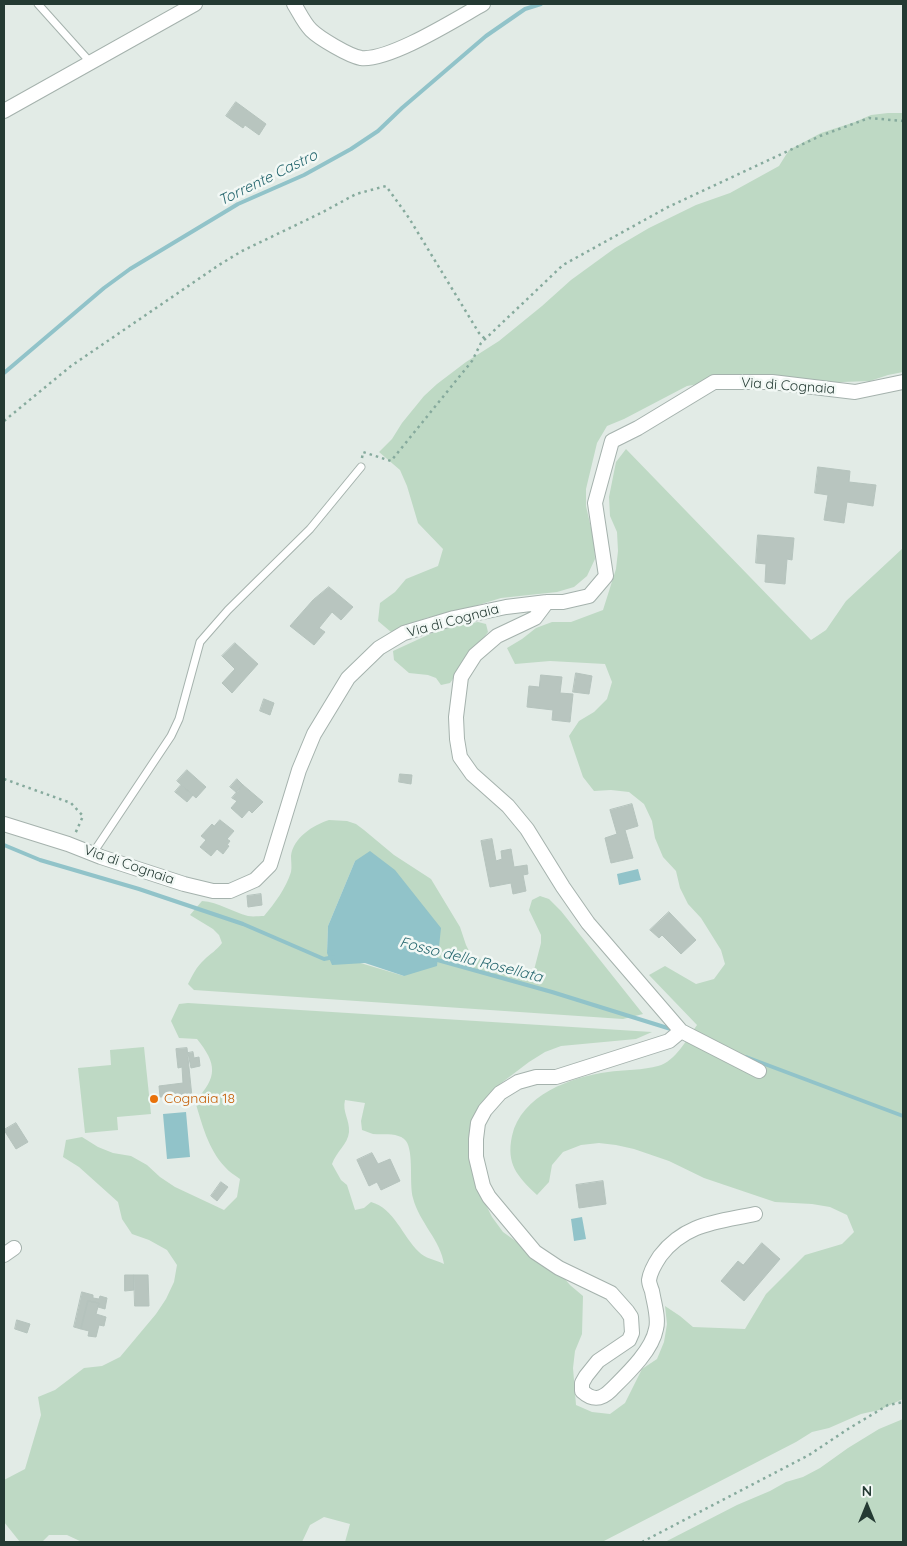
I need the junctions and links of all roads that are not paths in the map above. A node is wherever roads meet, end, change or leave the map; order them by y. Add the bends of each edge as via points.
1 (38, 4) edge
2 (195, 4) edge
3 (294, 4) edge
4 (483, 4) edge
5 (92, 63) junction
6 (4, 111) edge
7 (903, 382) edge
8 (361, 467) road end
9 (547, 602) junction
10 (4, 824) edge
11 (93, 853) junction
12 (681, 1031) junction
13 (759, 1071) dead end
14 (756, 1214) dead end

1 - 5 lane
2 - 5 street
3 - 4 street via 310,30 345,53 361,58 378,56 412,43
5 - 6 street
7 - 9 street, Via di Cognaia via 855,392 772,382 714,382 612,441 595,503 606,576 589,596
8 - 11 lane via 310,529 200,642 179,719
9 - 11 street, Via di Cognaia via 454,618 404,633 379,648 348,678 314,734 299,770 270,865 255,880 230,891 213,891
9 - 12 street via 535,618 497,636 475,655 461,677 456,717 460,757 472,774 527,828 588,923
10 - 11 street, Via di Cognaia
12 - 13 street
12 - 14 street via 669,1041 556,1077 518,1082 500,1093 478,1123 476,1157 489,1197 535,1252 611,1294 631,1317 629,1340 598,1360 586,1376 582,1391 595,1398 606,1396 634,1367 653,1339 657,1328 649,1280 659,1258 674,1241 684,1233 705,1225

